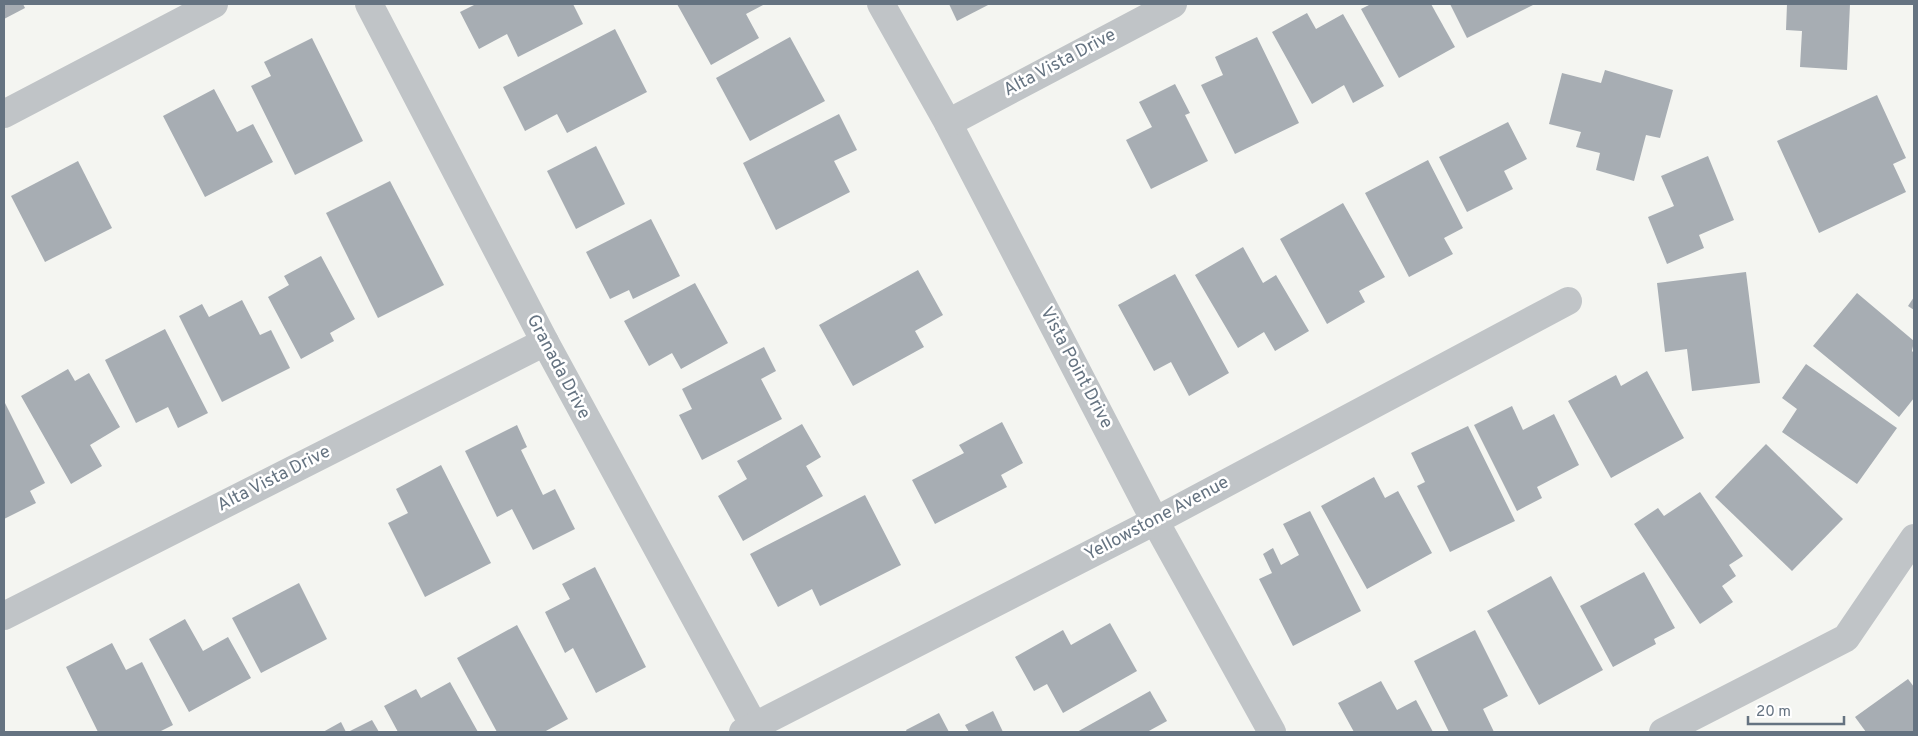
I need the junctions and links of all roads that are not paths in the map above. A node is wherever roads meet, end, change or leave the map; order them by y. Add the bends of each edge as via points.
1 (214, 4) edge
2 (369, 4) edge
3 (881, 4) edge
4 (1173, 4) edge
5 (4, 114) edge
6 (948, 123) junction
7 (1568, 301) dead end
8 (545, 342) junction
9 (1155, 520) junction
10 (1914, 538) edge
11 (4, 616) edge
12 (748, 729) edge
13 (1272, 732) edge
14 (1663, 732) edge

1 - 5 street
2 - 8 street, Granada Drive
3 - 6 street, Vista Point Drive
4 - 6 street, Alta Vista Drive
6 - 9 street, Vista Point Drive
7 - 9 street, Yellowstone Avenue
8 - 11 street, Alta Vista Drive
8 - 12 street, Granada Drive
9 - 12 street, Yellowstone Avenue
9 - 13 street, Vista Point Drive
10 - 14 street via 1846,638

